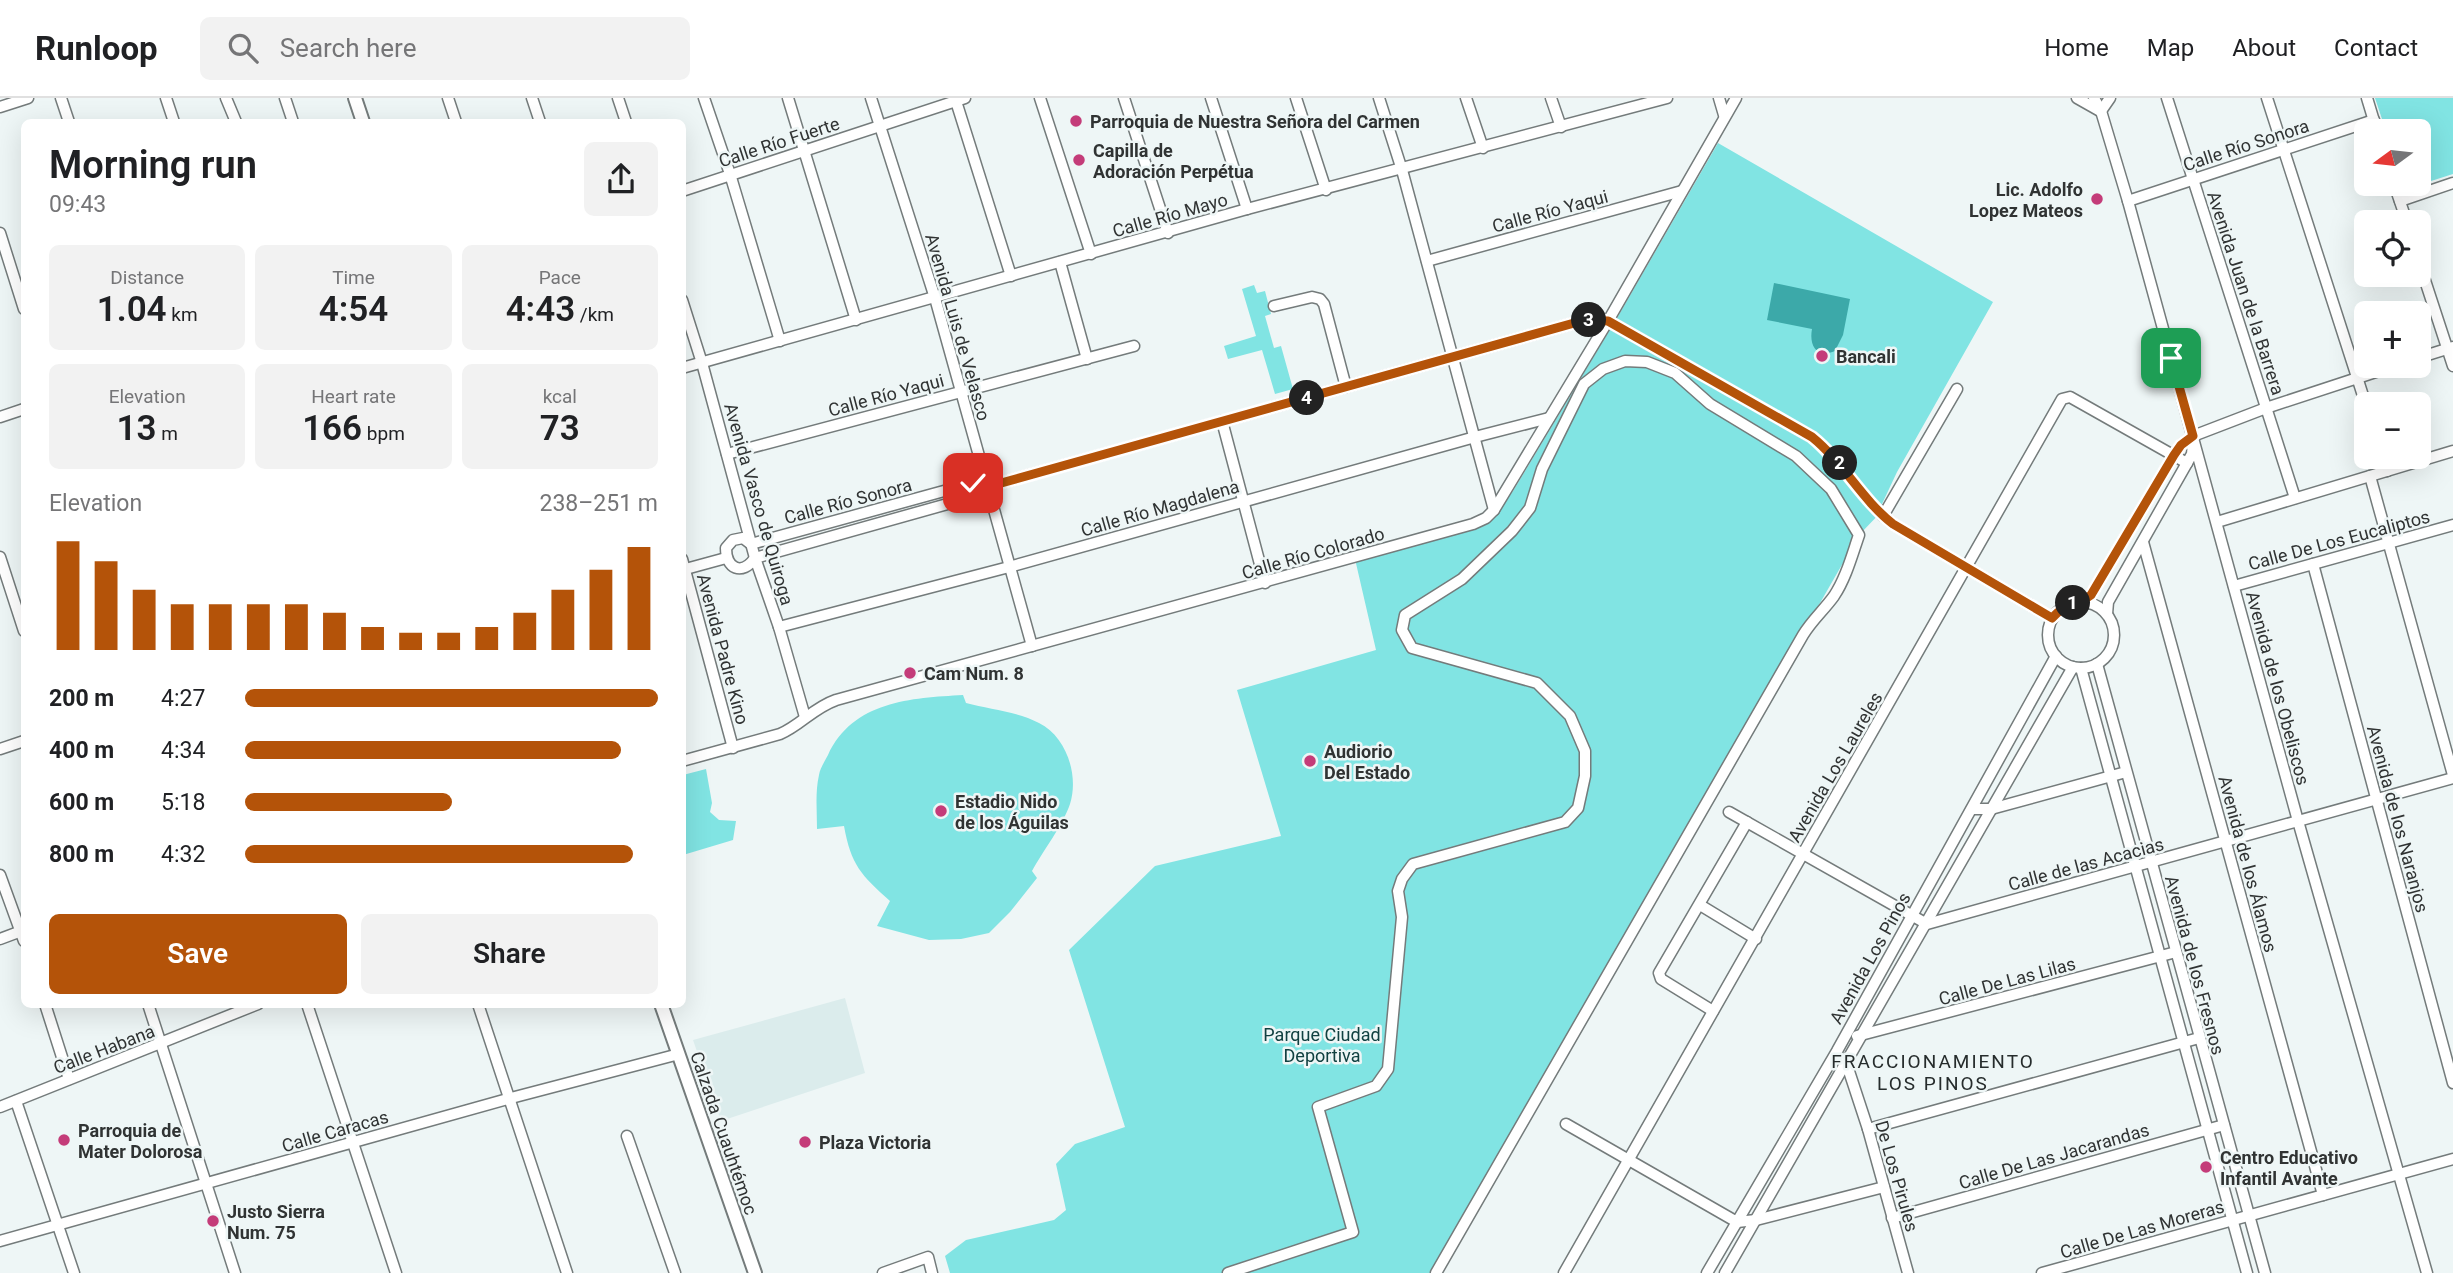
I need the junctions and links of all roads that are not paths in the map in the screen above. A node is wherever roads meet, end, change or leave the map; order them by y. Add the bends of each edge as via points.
1 (28, 98) edge
2 (61, 98) edge
3 (166, 98) edge
4 (226, 98) edge
5 (285, 98) edge
6 (355, 98) edge
7 (448, 98) edge
8 (533, 98) edge
9 (618, 98) edge
10 (704, 98) edge
11 (788, 98) edge
12 (871, 98) edge
13 (1040, 98) edge
14 (1124, 98) edge
15 (1211, 98) edge
16 (1296, 98) edge
17 (1379, 98) edge
18 (1466, 98) edge
19 (1551, 98) edge
20 (1667, 98) edge
21 (1719, 98) edge
22 (1736, 98) edge
23 (2077, 98) edge
24 (2094, 98) edge
25 (2110, 98) edge
26 (2167, 98) edge
27 (2267, 98) edge
28 (2367, 98) edge
29 (959, 99) edge
30 (1638, 102) edge
31 (0, 107) edge
32 (2101, 111) junction
33 (1724, 115) junction
34 (68, 119) edge
35 (173, 119) edge
36 (235, 119) edge
37 (292, 119) edge
38 (362, 119) edge
39 (455, 119) edge
40 (539, 119) edge
41 (625, 119) edge
42 (2374, 119) edge
43 (880, 125) junction
44 (2354, 126) edge
45 (1561, 127) junction
46 (1483, 148) junction
47 (2283, 149) junction
48 (806, 150) junction
49 (1402, 170) junction
50 (730, 174) junction
51 (2193, 179) junction
52 (2453, 183) edge
53 (686, 190) edge
54 (1326, 190) junction
55 (1682, 191) junction
56 (2398, 196) edge
57 (2128, 201) junction
58 (2400, 201) junction
59 (1247, 209) junction
60 (2403, 210) edge
61 (0, 233) edge
62 (1168, 233) junction
63 (1091, 254) junction
64 (1427, 261) junction
65 (1060, 262) junction
66 (1011, 276) junction
67 (2428, 287) edge
68 (935, 298) junction
69 (21, 300) edge
70 (1274, 306) dead end
71 (686, 313) edge
72 (856, 320) junction
73 (1608, 321) junction
74 (780, 341) junction
75 (1134, 346) dead end
76 (2450, 347) edge
77 (2431, 354) edge
78 (1453, 358) junction
79 (1087, 359) junction
80 (702, 363) junction
81 (2453, 366) edge
82 (686, 367) edge
83 (2354, 369) edge
84 (2357, 378) joint
85 (1346, 387) junction
86 (1957, 389) dead end
87 (961, 391) junction
88 (2362, 392) edge
89 (2266, 408) junction
90 (21, 410) edge
91 (0, 417) edge
92 (1549, 418) junction
93 (1222, 421) junction
94 (2193, 436) junction
95 (1475, 437) junction
96 (2453, 451) edge
97 (727, 454) junction
98 (2174, 455) junction
99 (2187, 463) junction
100 (2387, 471) joint
101 (2370, 476) junction
102 (990, 486) junction
103 (2295, 498) junction
104 (1243, 501) junction
105 (1494, 510) junction
106 (1883, 516) junction
107 (2217, 522) junction
108 (2453, 525) edge
109 (2143, 542) junction
110 (2389, 543) junction
111 (751, 544) junction
112 (0, 557) edge
113 (726, 558) junction
114 (755, 558) junction
115 (2313, 564) junction
116 (686, 565) edge
117 (1009, 567) junction
118 (1966, 569) junction
119 (686, 577) edge
120 (1265, 583) junction
121 (2234, 586) junction
122 (2082, 602) junction
123 (2106, 614) junction
124 (2052, 618) junction
125 (21, 622) edge
126 (779, 626) junction
127 (1032, 646) junction
128 (2056, 656) junction
129 (2097, 664) junction
130 (2077, 668) junction
131 (805, 717) junction
132 (21, 742) edge
133 (733, 748) junction
134 (0, 749) edge
135 (686, 760) edge
136 (2126, 772) junction
137 (2110, 777) junction
138 (2453, 777) edge
139 (2376, 799) junction
140 (1972, 809) junction
141 (1991, 809) junction
142 (1729, 811) dead end
143 (2298, 821) junction
144 (1747, 822) junction
145 (2225, 842) junction
146 (1804, 854) junction
147 (2151, 862) junction
148 (2134, 867) junction
149 (0, 875) edge
150 (1700, 905) junction
151 (1911, 915) junction
152 (1927, 924) junction
153 (21, 929) edge
154 (21, 934) edge
155 (0, 939) edge
156 (1756, 939) junction
157 (2176, 952) junction
158 (2159, 957) junction
159 (46, 1008) edge
160 (149, 1008) edge
161 (248, 1008) edge
162 (308, 1008) edge
163 (479, 1008) edge
164 (662, 1008) edge
165 (1713, 1011) junction
166 (1847, 1031) junction
167 (1860, 1037) junction
168 (2199, 1038) junction
169 (2183, 1042) junction
170 (161, 1044) junction
171 (1837, 1051) junction
172 (678, 1054) junction
173 (1847, 1061) junction
174 (69, 1079) junction
175 (2453, 1083) edge
176 (511, 1098) junction
177 (16, 1101) junction
178 (0, 1107) edge
179 (1566, 1124) dead end
180 (2224, 1125) junction
181 (1868, 1129) junction
182 (2208, 1129) junction
183 (627, 1136) dead end
184 (353, 1142) junction
185 (1629, 1159) junction
186 (2453, 1159) edge
187 (2399, 1174) junction
188 (205, 1183) junction
189 (1884, 1187) junction
190 (2323, 1195) junction
191 (2249, 1215) junction
192 (1892, 1218) junction
193 (1756, 1220) junction
194 (2233, 1220) junction
195 (1737, 1222) junction
196 (57, 1225) junction
197 (0, 1241) edge
198 (74, 1273) edge
199 (235, 1273) edge
200 (396, 1273) edge
201 (567, 1273) edge
202 (675, 1273) edge
203 (755, 1273) edge
204 (883, 1273) edge
205 (932, 1273) edge
206 (1228, 1273) edge
207 (1436, 1273) edge
208 (1564, 1273) edge
209 (1707, 1273) edge
210 (1725, 1273) edge
211 (1908, 1273) edge
212 (2042, 1273) edge
213 (2248, 1273) edge
214 (2265, 1273) edge
215 (2427, 1273) edge

1 - 31 street
2 - 34 street
3 - 35 street
4 - 36 street
5 - 37 street
6 - 38 main road
7 - 39 street
8 - 40 street
9 - 41 street
10 - 50 street
11 - 48 street
12 - 43 street, Avenida Luis de Velasco
13 - 63 street
14 - 62 street
15 - 59 street
16 - 54 street
17 - 49 street
18 - 46 street
19 - 45 street
20 - 30 street, Calle Río Mayo
21 - 33 street
22 - 33 street
23 - 32 street
24 - 32 street, Avenida de los Obeliscos
25 - 32 street
26 - 51 street, Avenida Juan de la Barrera
27 - 47 street
28 - 42 street
29 - 43 street, Calle Río Fuerte
29 - 66 street
30 - 45 street, Calle Río Mayo
32 - 57 street, Avenida de los Obeliscos
33 - 55 street
43 - 48 street, Calle Río Fuerte
43 - 68 street, Avenida Luis de Velasco
44 - 47 street, Calle Río Sonora
45 - 46 street, Calle Río Mayo
46 - 49 street, Calle Río Mayo
47 - 51 street, Calle Río Sonora
47 - 83 street
48 - 50 street, Calle Río Fuerte
48 - 72 street
49 - 54 street, Calle Río Mayo
49 - 64 street
50 - 53 street, Calle Río Fuerte
50 - 74 street
51 - 57 street, Calle Río Sonora
51 - 89 street, Avenida Juan de la Barrera
52 - 58 street
54 - 59 street, Calle Río Mayo
55 - 64 street, Calle Río Yaqui
55 - 73 street
56 - 58 street
57 - 94 street, Avenida de los Obeliscos
58 - 60 street
59 - 62 street, Calle Río Mayo
61 - 69 street
62 - 63 street, Calle Río Mayo
63 - 65 street, Calle Río Mayo
64 - 78 street
65 - 66 street, Calle Río Mayo
65 - 79 street
66 - 68 street, Calle Río Mayo
67 - 76 street
68 - 72 street, Calle Río Mayo
68 - 87 street, Avenida Luis de Velasco
70 - 85 street via 1320,299
71 - 80 street, Avenida Vasco de Quiroga
72 - 74 street, Calle Río Mayo
73 - 78 street, Calle Río Sonora via 1585,320
73 - 92 street
73 - 106 street via 1812,437
74 - 80 street, Calle Río Mayo
75 - 79 street, Calle Río Yaqui
76 - 77 street
76 - 81 street
78 - 85 street, Calle Río Sonora
78 - 95 street
79 - 87 street, Calle Río Yaqui
80 - 82 street, Calle Río Mayo
80 - 97 street, Avenida Vasco de Quiroga
84 - 88 street
84 - 89 street
85 - 93 street, Calle Río Sonora
86 - 106 street
87 - 97 street, Calle Río Yaqui
87 - 102 street, Avenida Luis de Velasco
89 - 94 street
89 - 103 street, Avenida Juan de la Barrera
90 - 91 street
92 - 95 street, Calle Río Magdalena
92 - 105 street
93 - 102 street, Calle Río Sonora
93 - 104 street
94 - 98 street
94 - 99 street
94 - 107 street, Avenida de los Obeliscos
95 - 104 street, Calle Río Magdalena
95 - 105 street
96 - 100 street
97 - 111 street, Avenida Vasco de Quiroga
98 - 99 street, Avenida Los Laureles
98 - 118 street, Avenida Los Laureles via 2066,397 2062,399
98 - 122 street via 2091,595
99 - 109 street
100 - 101 street
101 - 103 street
101 - 110 street
102 - 111 street, Calle Río Sonora via 973,483
102 - 114 street, Calle Río Sonora via 976,496
102 - 117 street, Avenida Luis de Velasco
103 - 107 street
104 - 117 street, Calle Río Magdalena
104 - 120 street
105 - 120 street, Calle Río Colorado via 1473,524
106 - 118 street
107 - 121 street, Avenida de los Obeliscos
108 - 110 street, Calle De Los Eucaliptos
109 - 123 street via 2108,602
109 - 145 street, Avenida de los Álamos
110 - 115 street, Calle De Los Eucaliptos
110 - 138 street
111 - 113 street, Calle Río Sonora via 743,538 733,540 726,548
111 - 114 street, Avenida Vasco de Quiroga
112 - 125 street
113 - 114 street, Calle Río Sonora via 740,569
113 - 116 street, Calle Río Sonora
114 - 126 street, Avenida Vasco de Quiroga
115 - 121 street, Calle De Los Eucaliptos
115 - 139 street, Avenida de los Naranjos
117 - 126 street, Calle Río Magdalena
117 - 127 street, Avenida Luis de Velasco
118 - 124 street
118 - 146 street, Avenida Los Laureles
119 - 133 street, Avenida Padre Kino
120 - 127 street, Calle Río Colorado
121 - 143 street, Avenida de los Obeliscos
122 - 123 street
122 - 124 street via 2065,606
123 - 129 street via 2112,623 2113,642
124 - 128 street via 2049,642
126 - 131 street, Avenida Vasco de Quiroga
127 - 131 street, Calle Río Colorado via 836,699
128 - 130 street
128 - 140 street, Avenida Los Pinos
129 - 130 street
129 - 136 street, Avenida de los Fresnos
130 - 137 street, Avenida de los Fresnos
130 - 141 street, Avenida Los Pinos
131 - 133 street, Calle Río Colorado via 789,730
132 - 134 street
133 - 135 street, Calle Río Colorado
136 - 137 street
136 - 147 street, Avenida de los Fresnos
137 - 141 street
137 - 148 street, Avenida de los Fresnos
138 - 139 street, Calle de las Acacias
139 - 143 street, Calle de las Acacias
139 - 175 street, Avenida de los Naranjos
140 - 141 street
140 - 151 street, Avenida Los Pinos
141 - 152 street, Avenida Los Pinos
142 - 144 street
143 - 145 street, Calle de las Acacias
143 - 187 street, Avenida de los Obeliscos
144 - 146 street
144 - 150 street
145 - 147 street, Calle de las Acacias
145 - 190 street, Avenida de los Álamos
146 - 151 street
146 - 156 street, Avenida Los Laureles
147 - 148 street, Calle de las Acacias
147 - 157 street, Avenida de los Fresnos
148 - 152 street, Calle de las Acacias
148 - 158 street, Avenida de los Fresnos
149 - 153 street
150 - 156 street
150 - 165 street via 1659,973 1661,979
151 - 152 street
151 - 166 street, Avenida Los Pinos
152 - 167 street, Avenida Los Pinos
154 - 155 street
156 - 165 street, Avenida Los Laureles
157 - 158 street, Calle De Las Lilas
157 - 168 street, Avenida de los Fresnos
158 - 167 street, Calle De Las Lilas
158 - 169 street, Avenida de los Fresnos
159 - 174 street
160 - 170 street
161 - 170 street, Calle Habana
162 - 184 street
163 - 176 street
164 - 172 main road, Calzada Cuauhtémoc
165 - 185 street, Avenida Los Laureles
166 - 167 street
166 - 171 street, Avenida Los Pinos
167 - 173 street, Avenida Los Pinos
168 - 169 street
168 - 180 street, Avenida de los Fresnos
169 - 181 street
169 - 182 street, Avenida de los Fresnos
170 - 174 street, Calle Habana
170 - 188 street
171 - 173 street, De Los Pirules
171 - 195 street, Avenida Los Pinos
172 - 176 street, Calle Caracas
172 - 203 main road, Calzada Cuauhtémoc
173 - 181 street, De Los Pirules
173 - 193 street, Avenida Los Pinos
174 - 177 street, Calle Habana
176 - 184 street, Calle Caracas
176 - 201 street
177 - 178 street, Calle Habana
177 - 196 street
179 - 185 street
180 - 182 street, Calle De Las Jacarandas
180 - 191 street, Avenida de los Fresnos
181 - 189 street, De Los Pirules
182 - 192 street, Calle De Las Jacarandas
182 - 194 street, Avenida de los Fresnos
183 - 202 street
184 - 188 street, Calle Caracas
184 - 200 street
185 - 195 street
185 - 208 street, Avenida Los Laureles
186 - 187 street, Calle De Las Moreras
187 - 190 street, Calle De Las Moreras
187 - 215 street, Avenida de los Obeliscos
188 - 196 street, Calle Caracas
188 - 199 street
189 - 192 street, De Los Pirules
189 - 193 street
190 - 191 street, Calle De Las Moreras
191 - 194 street, Calle De Las Moreras
191 - 214 street, Avenida de los Fresnos
192 - 211 street, De Los Pirules
193 - 195 street
193 - 210 street, Avenida Los Pinos
194 - 212 street, Calle De Las Moreras
194 - 213 street, Avenida de los Fresnos
195 - 209 street, Avenida Los Pinos
196 - 197 street, Calle Caracas
196 - 198 street
204 - 205 street via 928,1257
206 - 207 street via 1353,1232 1318,1107 1376,1086 1388,1069 1402,917 1398,891 1413,864 1565,822 1578,808 1585,751 1570,716 1538,683 1412,648 1402,630 1405,615 1462,579 1525,515 1584,384 1603,369 1625,361 1647,362 1675,373 1710,404 1797,456 1831,489 1859,535 1833,598 1803,635

